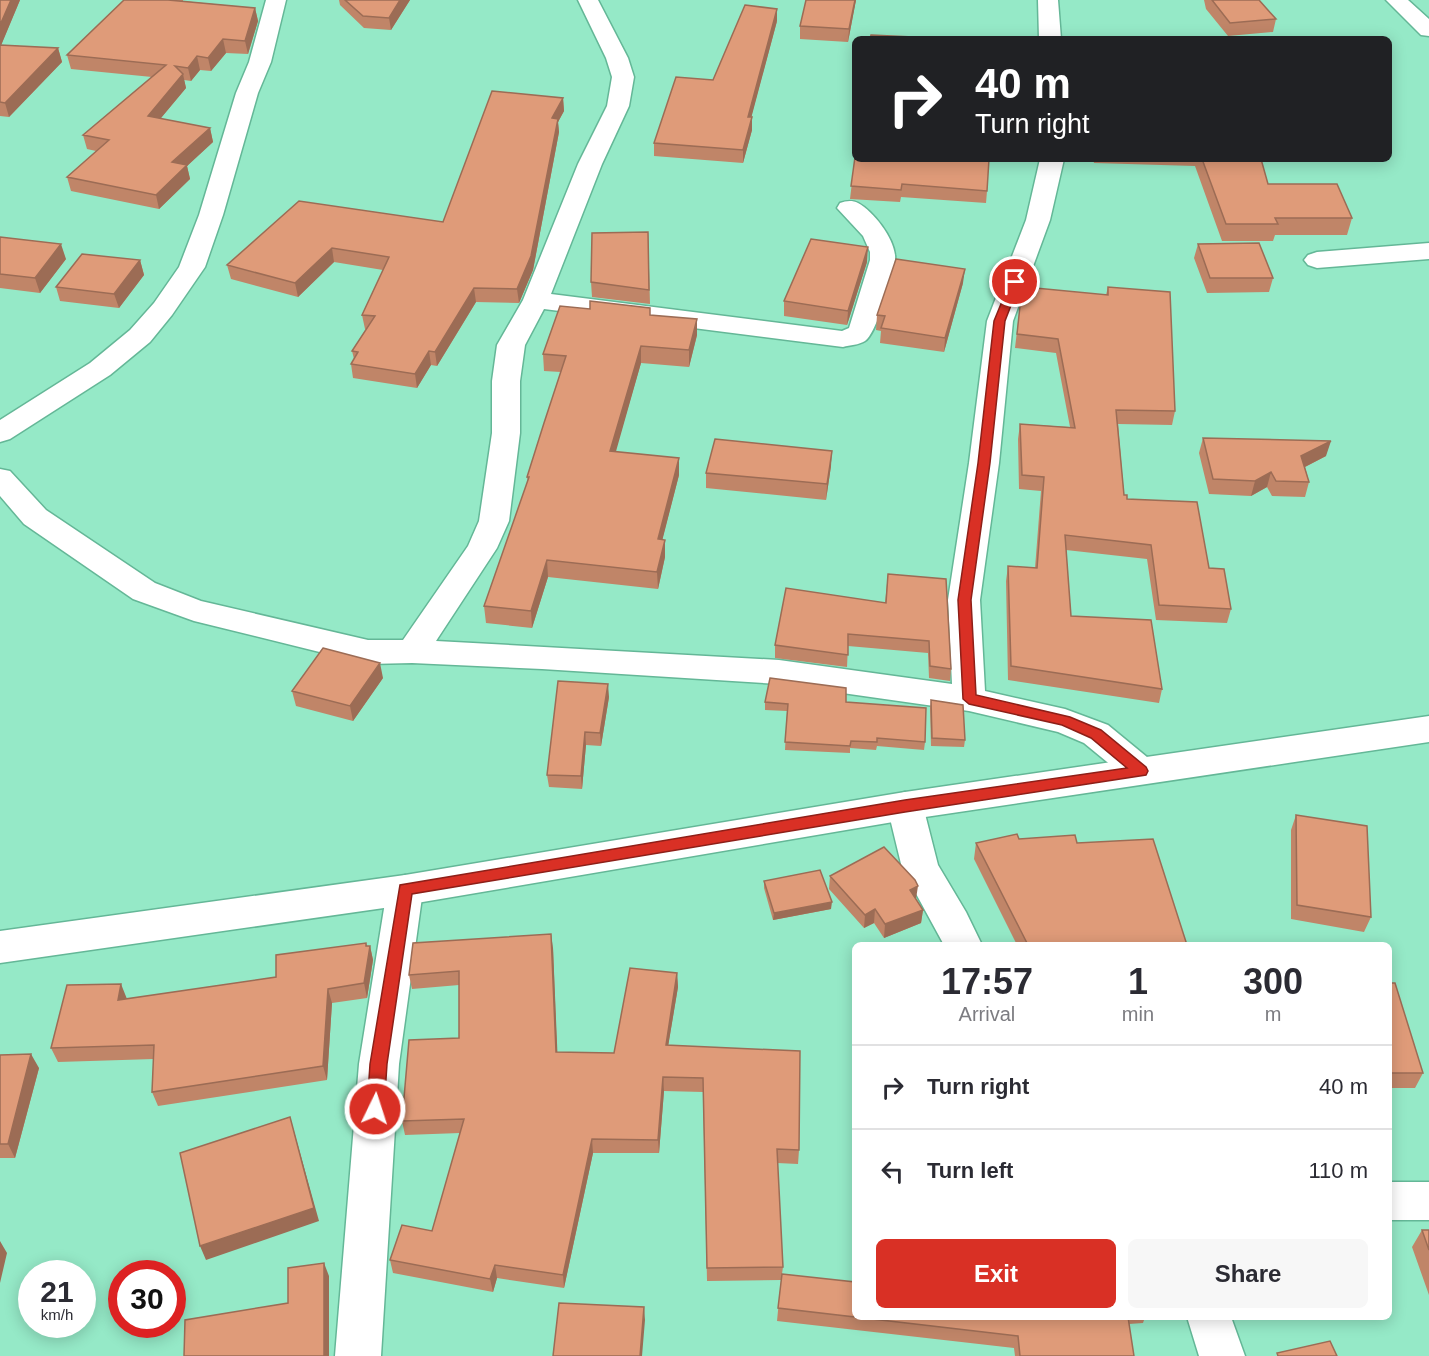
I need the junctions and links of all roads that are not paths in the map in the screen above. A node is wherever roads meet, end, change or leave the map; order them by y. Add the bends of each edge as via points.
1 (276, 0) edge
2 (588, 0) edge
3 (1048, 0) edge
4 (1396, 0) edge
5 (1429, 30) edge
6 (1050, 36) edge
7 (1051, 162) edge
8 (849, 208) dead end
9 (1429, 251) edge
10 (1317, 260) dead end
11 (536, 300) junction
12 (0, 433) edge
13 (0, 478) edge
14 (412, 651) junction
15 (969, 699) junction
16 (1429, 729) edge
17 (1141, 771) junction
18 (905, 806) junction
19 (405, 890) junction
20 (962, 942) edge
21 (0, 947) edge
22 (1392, 1201) edge
23 (1429, 1201) edge
24 (1210, 1320) edge
25 (358, 1356) edge
26 (1222, 1356) edge

1 - 12 street via 260,62 192,267 140,336 100,369
2 - 11 street via 623,77 618,106 590,164
3 - 6 street
4 - 5 street
7 - 15 street via 1038,220 1000,321 964,600
8 - 11 street via 883,250 857,335 843,339
9 - 10 street
11 - 14 street via 511,345 506,434 494,521 482,548
13 - 14 street via 35,517 144,591 194,610 368,652
14 - 15 street via 779,672
15 - 17 street via 1065,721 1096,734
16 - 17 street
17 - 18 street
18 - 19 street
18 - 20 street via 920,868
19 - 21 street
19 - 25 street via 379,1064
22 - 23 street
24 - 26 street

